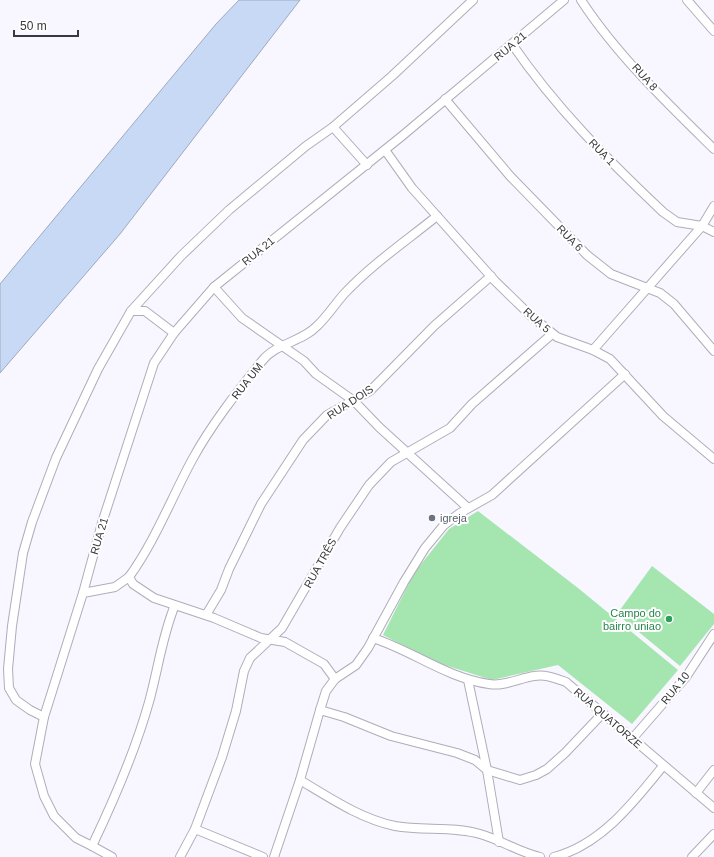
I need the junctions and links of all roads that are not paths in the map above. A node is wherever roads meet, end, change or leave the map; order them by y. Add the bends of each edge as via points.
1 (473, 0) edge
2 (564, 0) edge
3 (581, 0) edge
4 (687, 0) edge
5 (714, 30) edge
6 (512, 44) junction
7 (445, 99) junction
8 (334, 127) junction
9 (714, 149) edge
10 (385, 150) junction
11 (367, 165) junction
12 (714, 206) edge
13 (437, 216) junction
14 (702, 226) junction
15 (714, 232) edge
16 (491, 276) junction
17 (214, 287) junction
18 (648, 289) junction
19 (131, 311) junction
20 (174, 333) junction
21 (552, 334) junction
22 (280, 346) junction
23 (593, 350) junction
24 (714, 351) edge
25 (625, 374) junction
26 (354, 401) junction
27 (408, 452) junction
28 (714, 459) edge
29 (468, 508) junction
30 (129, 577) junction
31 (83, 593) junction
32 (175, 605) junction
33 (206, 615) junction
34 (714, 634) edge
35 (373, 638) junction
36 (272, 639) junction
37 (335, 679) junction
38 (468, 680) junction
39 (320, 710) junction
40 (603, 713) junction
41 (44, 717) junction
42 (632, 739) junction
43 (663, 766) junction
44 (487, 770) junction
45 (714, 770) edge
46 (300, 780) junction
47 (696, 794) junction
48 (714, 808) edge
49 (195, 829) junction
50 (714, 834) edge
51 (499, 842) junction
52 (92, 846) junction
53 (112, 857) edge
54 (180, 857) edge
55 (262, 857) edge
56 (274, 857) edge
57 (540, 857) edge
58 (554, 857) edge
59 (692, 857) edge

1 - 8 street
2 - 6 street, RUA 21
3 - 9 street, RUA 8 via 665,100
4 - 5 street
6 - 7 street, RUA 21
6 - 14 street, RUA 1 via 555,101 629,180 663,212 678,222
7 - 10 street, RUA 21
7 - 18 street, RUA 6 via 510,176 587,255 611,274
8 - 11 street
8 - 19 street via 306,146 229,210 181,256
10 - 11 street, RUA 21
10 - 13 street, RUA 5 via 412,188
11 - 17 street, RUA 21
12 - 14 street
13 - 16 street, RUA 5
13 - 22 street, RUA UM via 362,277 344,294 317,327 298,340
14 - 15 street, RUA 1
14 - 18 street via 665,266
16 - 21 street, RUA 5
16 - 26 street, RUA DOIS via 434,326 370,391
17 - 20 street, RUA 21
17 - 22 street via 242,318
18 - 23 street
18 - 24 street, RUA 6 via 660,293 674,304
19 - 20 street via 145,311
19 - 41 street via 98,369 56,458 23,553 12,626 9,688 16,700
20 - 31 street, RUA 21 via 154,363 102,523
21 - 23 street, RUA 5
21 - 27 street, RUA TRÊS via 472,404 450,428
22 - 26 street via 304,361 316,374
22 - 30 street, RUA UM via 263,360 231,401 193,458 142,560
23 - 25 street, RUA 5 via 610,359
25 - 28 street, RUA 5 via 663,416
25 - 29 street via 492,495
26 - 27 street via 378,427
26 - 33 street, RUA DOIS via 327,415 303,440 261,504 221,590
27 - 29 street
27 - 36 street, RUA TRÊS via 391,462 369,485 340,528 299,602
29 - 35 street via 444,525 425,548
30 - 31 street via 115,587
30 - 32 street via 144,593
31 - 41 street, RUA 21
32 - 33 street
32 - 52 street via 149,703 130,757
33 - 36 street via 256,636
34 - 42 street, RUA 10 via 686,677
35 - 37 street via 356,665
35 - 38 street, RUA QUATORZE
36 - 37 street via 285,642 324,664
36 - 49 street, RUA TRÊS via 250,658 244,671 236,711 222,757
37 - 39 street via 326,691
38 - 40 street, RUA QUATORZE via 491,685 547,676 566,682
38 - 44 street
39 - 44 street via 391,736 457,753 474,760
39 - 46 street
40 - 42 street, RUA QUATORZE
40 - 44 street via 565,754 536,775 520,780
41 - 52 street, RUA 21 via 35,764 44,796 54,816 76,838
42 - 43 street, RUA QUATORZE
43 - 47 street, RUA QUATORZE
43 - 58 street via 619,817 592,839 568,853
44 - 51 street
45 - 47 street
46 - 51 street via 375,821 397,826 470,832
46 - 56 street
47 - 48 street, RUA QUATORZE
49 - 54 street, RUA TRÊS
49 - 55 street
50 - 59 street
51 - 57 street
52 - 53 street

